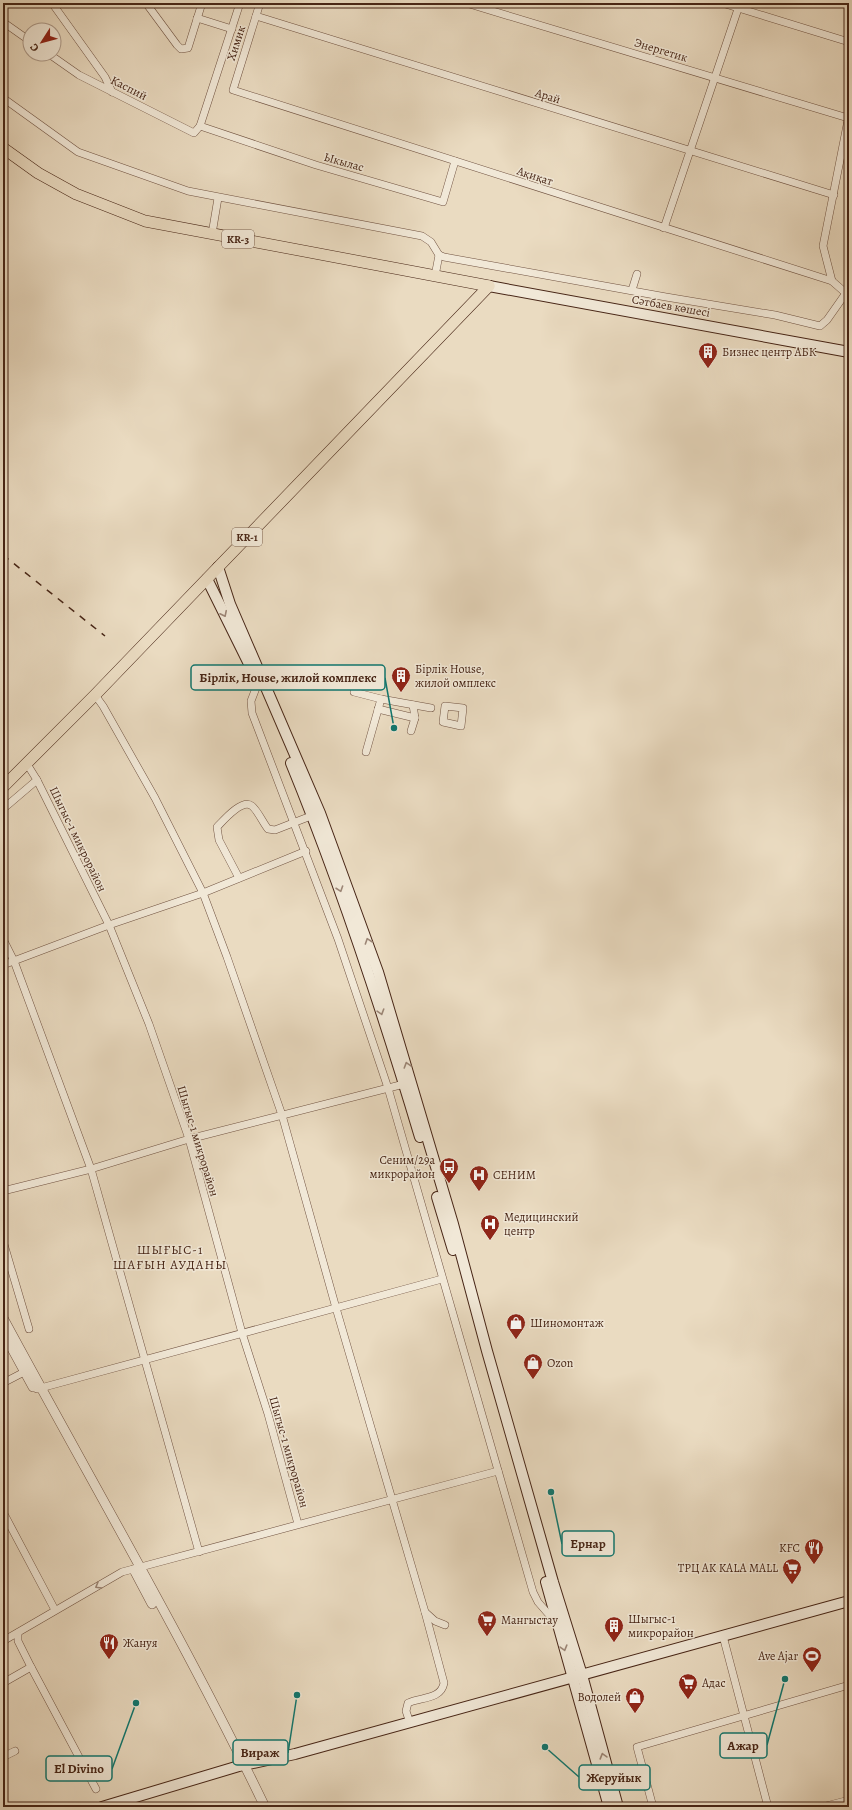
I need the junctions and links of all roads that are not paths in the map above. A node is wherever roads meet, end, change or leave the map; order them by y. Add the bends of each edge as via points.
1 (52, 3) edge
2 (146, 3) edge
3 (202, 3) edge
4 (240, 3) edge
5 (260, 3) edge
6 (466, 3) edge
7 (722, 3) edge
8 (739, 6) edge
9 (256, 16) junction
10 (197, 18) junction
11 (3, 22) edge
12 (232, 29) junction
13 (22, 35) edge
14 (849, 42) edge
15 (60, 62) edge
16 (715, 78) junction
17 (233, 90) joint
18 (112, 93) junction
19 (3, 98) edge
20 (849, 116) edge
21 (200, 126) junction
22 (3, 148) edge
23 (691, 152) junction
24 (455, 161) junction
25 (834, 195) junction
26 (218, 198) junction
27 (664, 228) junction
28 (212, 234) junction
29 (439, 255) junction
30 (637, 274) dead end
31 (435, 276) junction
32 (832, 280) junction
33 (489, 286) junction
34 (632, 290) junction
35 (847, 295) edge
36 (849, 352) edge
37 (218, 567) junction
38 (207, 579) junction
39 (260, 678) junction
40 (354, 692) dead end
41 (95, 695) junction
42 (381, 699) junction
43 (413, 705) junction
44 (431, 708) dead end
45 (378, 709) junction
46 (414, 718) junction
47 (411, 731) dead end
48 (366, 752) dead end
49 (27, 764) junction
50 (37, 780) junction
51 (3, 787) edge
52 (3, 810) edge
53 (316, 814) junction
54 (294, 823) junction
55 (306, 851) junction
56 (240, 878) junction
57 (203, 893) junction
58 (109, 924) junction
59 (3, 938) edge
60 (14, 961) junction
61 (3, 965) edge
62 (408, 1083) junction
63 (388, 1088) junction
64 (282, 1115) junction
65 (189, 1140) junction
66 (91, 1168) junction
67 (3, 1191) edge
68 (3, 1241) edge
69 (442, 1279) junction
70 (336, 1308) junction
71 (3, 1318) edge
72 (29, 1329) dead end
73 (3, 1332) edge
74 (242, 1333) junction
75 (145, 1359) junction
76 (27, 1370) junction
77 (3, 1383) edge
78 (37, 1389) junction
79 (498, 1471) junction
80 (391, 1498) junction
81 (3, 1512) edge
82 (298, 1524) junction
83 (199, 1552) junction
84 (137, 1568) junction
85 (849, 1601) edge
86 (849, 1608) edge
87 (55, 1610) junction
88 (425, 1612) junction
89 (445, 1624) dead end
90 (562, 1627) junction
91 (18, 1633) junction
92 (724, 1638) junction
93 (3, 1641) edge
94 (31, 1667) junction
95 (578, 1679) junction
96 (3, 1683) edge
97 (849, 1685) edge
98 (744, 1716) junction
99 (410, 1723) junction
100 (15, 1751) dead end
101 (3, 1757) edge
102 (243, 1767) junction
103 (96, 1790) dead end
104 (849, 1800) edge
105 (102, 1807) edge
106 (121, 1807) edge
107 (259, 1807) edge
108 (265, 1807) edge
109 (614, 1807) edge
110 (653, 1807) edge
111 (768, 1807) edge
112 (822, 1807) edge

1 - 18 street via 105,77
2 - 10 street via 181,49 188,48
3 - 10 street
4 - 12 street
5 - 9 street, Химик
6 - 16 street, Энергетик
7 - 8 street
8 - 14 street
8 - 16 street
9 - 17 street, Химик
9 - 23 street, Арай
10 - 12 street
11 - 13 street
12 - 21 street
15 - 18 street, Каспий
16 - 20 street, Энергетик
16 - 23 street
17 - 24 street, Ақиқат
18 - 21 street, Каспий via 194,133
19 - 26 street via 78,152 188,191
20 - 25 street
21 - 24 street, Ыкылас via 316,165 443,202
22 - 28 main road, KR-3 via 76,194 114,210 145,221
23 - 25 street, Арай
23 - 27 street
24 - 27 street, Ақиқат
25 - 32 street via 823,246
26 - 28 street
26 - 29 street via 422,236 431,242
27 - 32 street, Ақиқат
28 - 31 main road, KR-3
29 - 31 street
29 - 34 street
30 - 34 street
31 - 33 main road, KR-3
32 - 35 street
33 - 36 main road, Сәтбаев көшесі / KR-3
33 - 37 main road, KR-1
34 - 35 street via 774,315 820,326
37 - 38 main road, KR-1
37 - 39 main road
38 -> 39 main road
38 - 41 main road, KR-1
39 - 53 main road
39 - 54 street via 251,701 252,713
40 - 42 street
41 - 49 main road, KR-1
41 - 57 street via 155,798
42 - 43 street
42 - 45 street
43 - 44 street
43 - 46 street
45 - 46 street
45 - 48 street
46 - 47 street
49 - 50 street, Шыгыс-1 микрорайон
49 - 51 main road, KR-1
50 - 52 street
50 - 58 street, Шыгыс-1 микрорайон
53 - 54 street
53 - 62 main road via 369,945
54 - 55 street
54 - 56 street via 268,830 252,806 247,804 238,807 217,827 219,840
55 - 56 street
55 - 63 street
56 - 57 street
57 - 58 street
57 - 64 street
58 - 60 street
58 - 65 street, Шыгыс-1 микрорайон via 149,1024
59 - 60 street
60 - 61 street
60 - 66 street
62 - 63 street
62 - 90 main road via 487,1351
63 - 64 street
63 - 69 street
64 - 65 street
64 - 70 street
65 - 66 street
65 - 74 street, Шыгыс-1 микрорайон
66 - 67 street
66 - 75 street
68 - 72 street
69 - 70 street
69 - 79 street
70 - 74 street
70 - 80 street
71 - 76 street
73 - 76 street
74 - 75 street
74 - 82 street, Шыгыс-1 микрорайон via 268,1414
75 - 78 street
75 - 83 street
76 - 77 street
76 - 78 street
78 - 84 street
79 - 80 street
79 - 90 street via 533,1592 538,1602
80 - 82 street
80 - 88 street
81 - 87 street
82 - 83 street
83 - 84 street
84 -> 87 street via 122,1572
84 - 102 street
85 - 92 main road
86 - 92 main road
87 - 91 street
88 - 89 street via 435,1621
88 - 99 street via 444,1683 442,1690 435,1695 408,1703 406,1711
90 - 95 main road
91 - 93 street
91 - 94 street via 18,1641
92 - 95 main road
92 - 98 street
94 - 96 street
94 - 103 street
95 - 99 main road
95 - 102 main road via 315,1755
95 - 109 main road
97 - 98 street
98 - 110 street via 637,1747
98 - 111 street
99 - 102 main road
100 - 101 street
102 - 105 main road
102 - 106 main road
102 - 107 street
102 - 108 street
104 - 112 street

